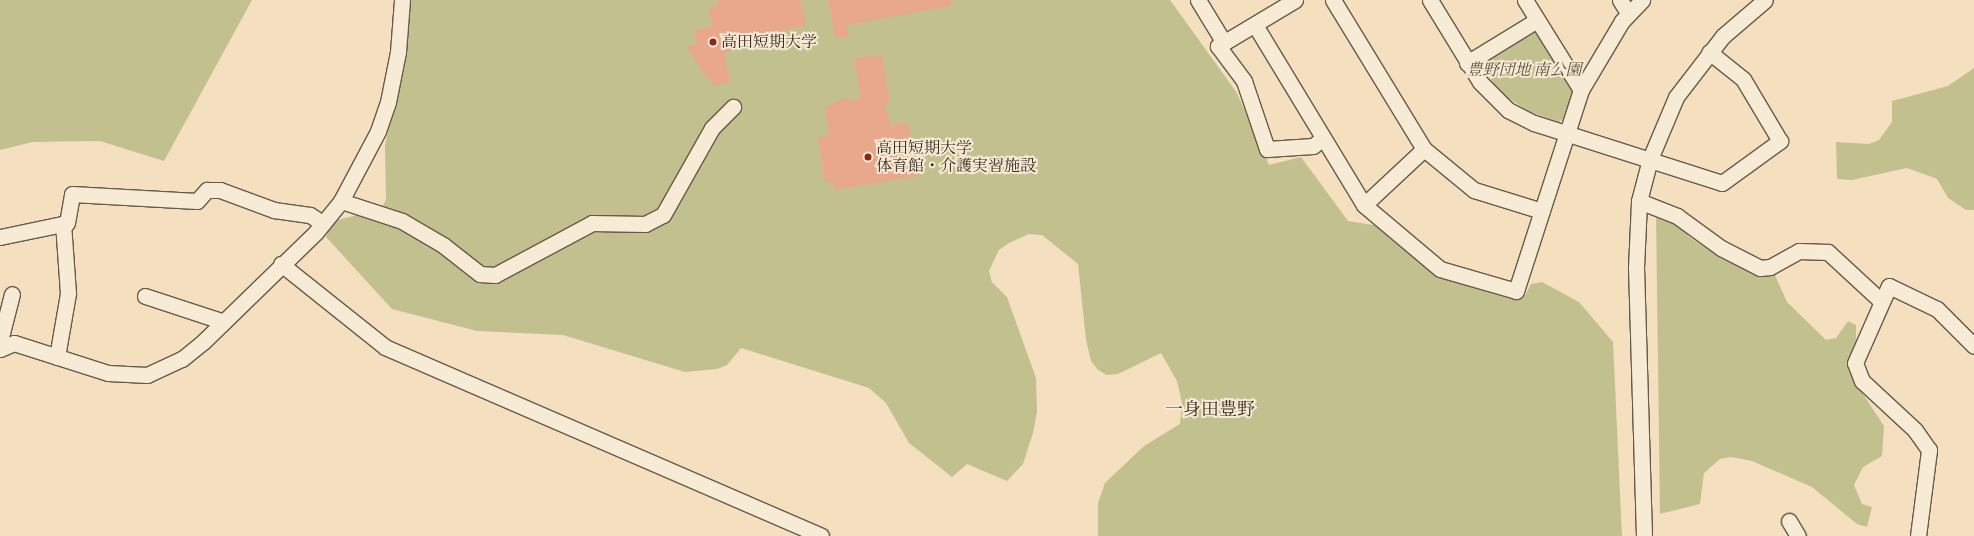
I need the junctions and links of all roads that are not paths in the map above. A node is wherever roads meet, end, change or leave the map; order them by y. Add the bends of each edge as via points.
1 (402, 0) edge
2 (1198, 0) edge
3 (1295, 0) edge
4 (1333, 0) edge
5 (1430, 0) edge
6 (1525, 0) edge
7 (1620, 0) edge
8 (1642, 0) edge
9 (1765, 0) edge
10 (1628, 13) junction
11 (1537, 20) junction
12 (1255, 25) junction
13 (1223, 41) junction
14 (1709, 52) junction
15 (1468, 63) junction
16 (1581, 90) junction
17 (733, 107) dead end
18 (1568, 134) junction
19 (1323, 138) junction
20 (1424, 149) junction
21 (1650, 159) junction
22 (341, 201) junction
23 (1639, 201) junction
24 (1364, 205) junction
25 (1542, 211) junction
26 (322, 223) junction
27 (62, 224) junction
28 (0, 237) edge
29 (281, 264) junction
30 (12, 294) dead end
31 (145, 296) dead end
32 (1881, 301) junction
33 (224, 322) junction
34 (4, 342) edge
35 (1974, 346) edge
36 (57, 357) junction
37 (1789, 521) dead end
38 (822, 536) edge
39 (1644, 536) edge
40 (1798, 536) edge
41 (1918, 536) edge

1 - 22 street via 398,52 388,102 378,131
2 - 13 street
3 - 12 street
4 - 20 street
5 - 15 street
6 - 11 street
7 - 10 street
8 - 10 street
9 - 14 street
10 - 16 street
11 - 15 street
11 - 16 street
12 - 13 street
12 - 19 street
13 - 19 street via 1218,46 1244,81 1267,149 1313,146
14 - 21 street via 1676,97
14 - 21 street via 1743,79 1780,142 1722,183
15 - 18 street via 1480,82 1508,110 1524,119
16 - 18 street
17 - 22 street via 712,128 663,215 646,224 592,223 496,275 480,274 443,245 402,221
18 - 21 street
18 - 25 street
19 - 24 street
20 - 24 street
20 - 25 street via 1474,190
21 - 23 street
22 - 26 street
23 - 32 street via 1676,216 1721,248 1760,268 1770,267 1799,251 1828,252
23 - 39 street via 1636,268
24 - 25 street via 1440,269 1516,291
26 - 27 street via 310,214 274,210 220,190 207,190 197,201 72,194 69,221
26 - 29 street
27 - 28 street
27 - 36 street via 68,293
29 - 33 street
29 - 38 street via 385,347
30 - 34 street
31 - 33 street
32 - 35 street via 1889,286 1917,297 1948,318
32 - 41 street via 1858,353 1856,373 1915,430 1929,450
33 - 36 street via 182,359 147,376 108,373
34 - 36 street
37 - 40 street

